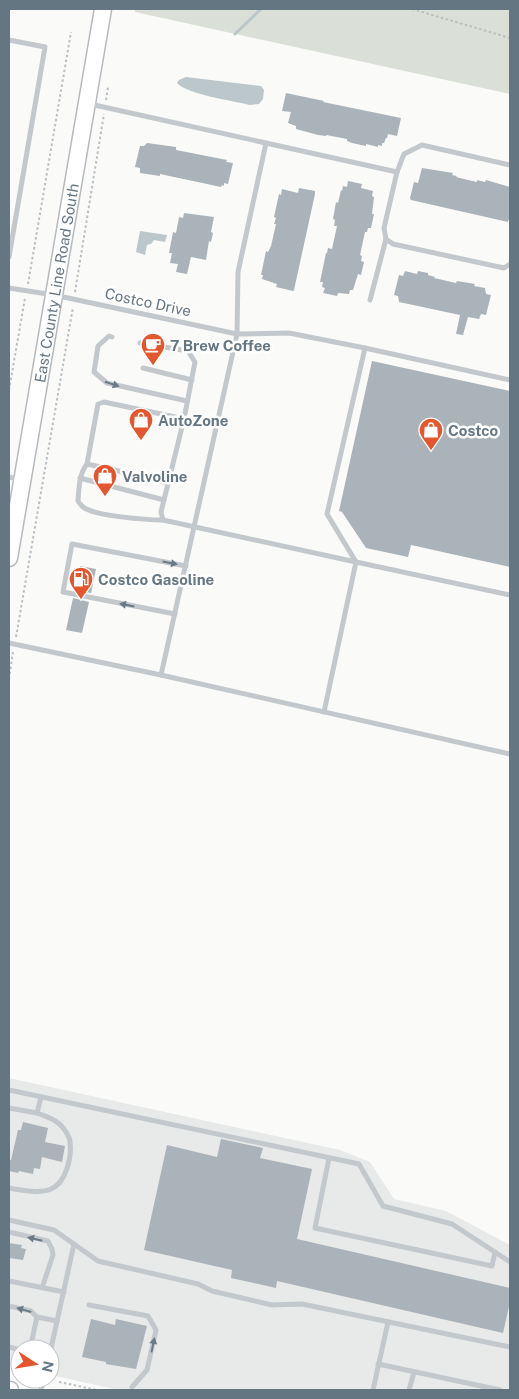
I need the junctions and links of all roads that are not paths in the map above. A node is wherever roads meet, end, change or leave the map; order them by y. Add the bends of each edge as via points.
1 (103, 9) edge
2 (9, 40) edge
3 (87, 103) junction
4 (266, 143) junction
5 (510, 165) edge
6 (397, 172) junction
7 (386, 239) junction
8 (9, 257) edge
9 (510, 264) edge
10 (9, 288) edge
11 (54, 295) junction
12 (370, 300) dead end
13 (237, 334) junction
14 (112, 337) dead end
15 (140, 343) dead end
16 (365, 348) junction
17 (143, 368) dead end
18 (192, 380) junction
19 (510, 380) edge
20 (187, 401) junction
21 (184, 418) junction
22 (217, 423) junction
23 (87, 464) junction
24 (16, 478) edge
25 (80, 478) junction
26 (168, 484) junction
27 (164, 500) junction
28 (163, 520) junction
29 (194, 527) junction
30 (9, 558) edge
31 (356, 562) junction
32 (186, 566) junction
33 (510, 594) edge
34 (175, 614) junction
35 (12, 644) edge
36 (162, 675) junction
37 (324, 712) junction
38 (510, 754) edge
39 (9, 1090) edge
40 (41, 1097) junction
41 (9, 1108) edge
42 (38, 1113) junction
43 (329, 1158) junction
44 (9, 1188) edge
45 (9, 1220) edge
46 (9, 1232) edge
47 (74, 1244) junction
48 (495, 1252) junction
49 (510, 1262) edge
50 (9, 1281) edge
51 (42, 1288) junction
52 (64, 1292) junction
53 (89, 1305) dead end
54 (9, 1306) edge
55 (37, 1317) junction
56 (57, 1322) junction
57 (388, 1322) junction
58 (32, 1339) edge
59 (53, 1339) edge
60 (510, 1346) edge
61 (378, 1364) junction
62 (414, 1372) junction
63 (132, 1387) dead end
64 (373, 1390) edge
65 (410, 1390) edge
66 (500, 1390) edge

1 - 3 main road, East County Line Road South
2 - 8 lane via 45,47
3 - 4 lane
3 - 11 main road, East County Line Road South
4 - 6 lane
4 - 13 lane via 238,272
5 - 6 lane via 422,144 404,154
6 - 7 lane via 384,228
7 - 9 lane via 393,244 504,268
7 - 12 lane
10 - 11 lane, Costco Drive
11 - 13 lane, Costco Drive
11 - 24 main road, East County Line Road South
13 - 16 lane, Costco Drive via 289,333
13 - 22 lane
14 -> 20 lane via 98,346 94,372 101,378 107,383
15 - 18 lane via 188,351 195,362
16 - 19 lane, Costco Drive
16 - 31 lane via 327,514
17 - 18 lane
18 - 20 lane
20 - 21 lane
21 - 22 lane
21 - 23 lane via 104,402 98,404
21 - 26 lane
22 - 29 lane
23 - 25 lane
23 - 26 lane
24 - 30 main road, East County Line Road South
25 - 27 lane
25 - 28 lane via 78,501 83,508 137,519
26 - 27 lane
27 - 28 lane
28 - 29 lane
29 - 31 lane
29 - 32 lane
31 - 33 lane
31 - 37 lane
32 - 34 lane
34 -> 32 lane via 63,592 72,544
34 - 36 lane
35 - 36 lane
36 - 37 lane
37 - 38 lane
39 - 40 lane
40 - 42 lane
40 - 43 lane
41 - 42 lane
42 - 44 lane via 60,1123 70,1140 70,1159 62,1180 44,1191
43 - 48 lane via 359,1164 383,1206 452,1224
43 - 48 lane via 315,1228 492,1266
45 - 47 lane via 54,1230
51 -> 46 lane via 53,1255 48,1242
47 - 52 lane
47 - 57 lane via 98,1261 198,1284 212,1291 272,1305 302,1304
48 - 49 lane
50 - 51 lane
51 - 52 lane
52 - 56 lane
63 -> 53 lane via 148,1370 156,1330 148,1316
55 -> 54 lane via 31,1311
55 - 56 lane
55 - 58 lane
56 - 59 lane
57 - 60 lane
57 - 61 lane
61 - 62 lane
61 - 64 lane
62 - 65 lane
62 - 66 lane

